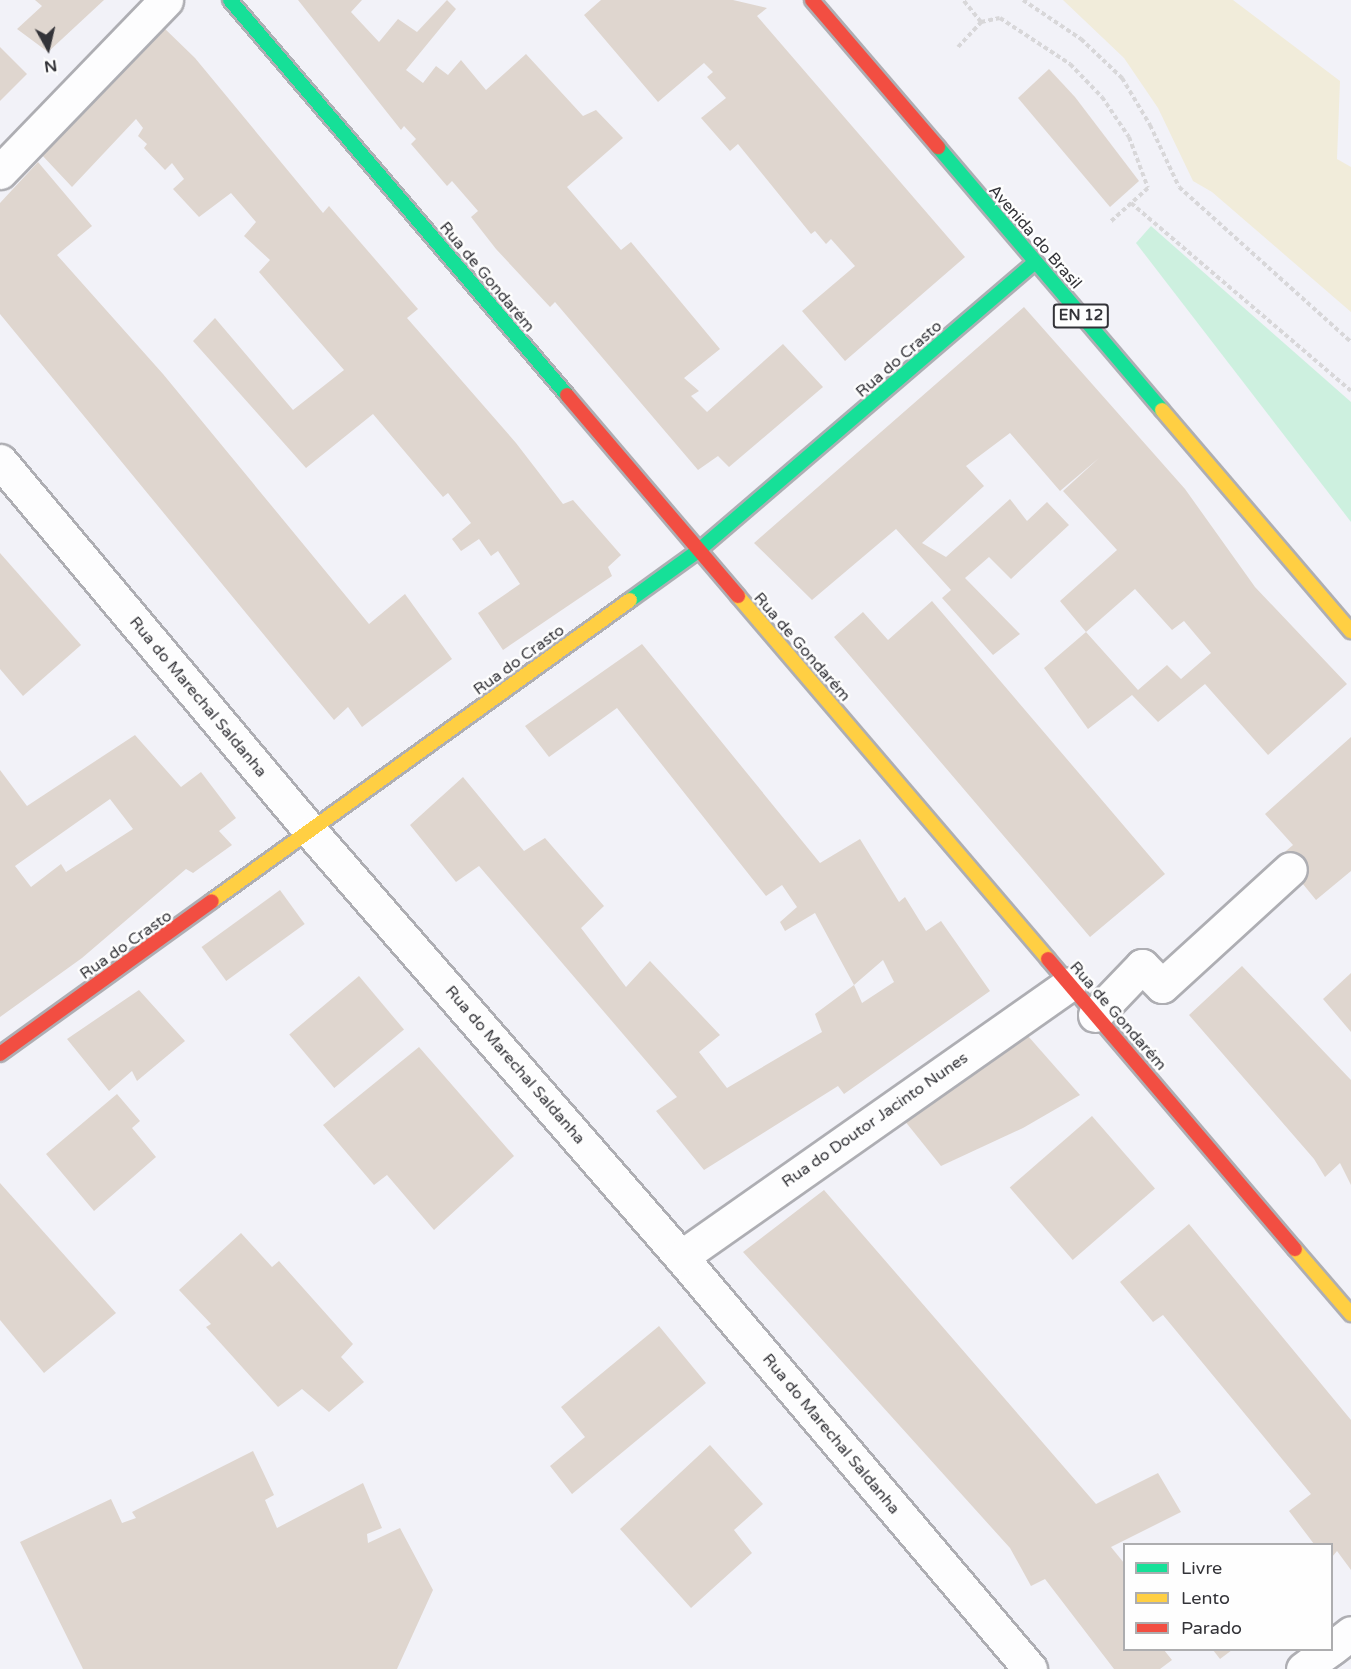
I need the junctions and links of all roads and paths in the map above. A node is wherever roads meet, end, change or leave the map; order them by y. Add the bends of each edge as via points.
1 (166, 0) edge
2 (230, 0) edge
3 (812, 0) edge
4 (963, 0) edge
5 (1023, 0) edge
6 (981, 22) junction
7 (958, 47) dead end
8 (0, 172) edge
9 (1131, 203) junction
10 (1109, 223) dead end
11 (1035, 262) junction
12 (1351, 342) edge
13 (1351, 391) edge
14 (0, 461) edge
15 (698, 551) junction
16 (1351, 631) edge
17 (312, 833) junction
18 (1290, 869) dead end
19 (1069, 984) junction
20 (1095, 1015) junction
21 (0, 1054) edge
22 (681, 1257) junction
23 (1351, 1314) edge
24 (1351, 1633) edge
25 (1333, 1647) edge
26 (1327, 1651) edge
27 (1030, 1669) edge
28 (1303, 1669) edge

1 - 8 street
2 - 15 street, Rua de Gondarém
3 - 11 street, Avenida do Brasil / EN 12
4 - 6 path
5 - 12 path via 1081,39 1122,78 1150,125 1179,188
6 - 7 path
6 - 9 path via 1000,18 1027,33 1070,64 1102,97 1129,137 1148,188
9 - 10 path
9 - 13 path
11 - 15 street, Rua do Crasto
11 - 16 street, Avenida do Brasil / EN 12
14 - 17 street, Rua do Marechal Saldanha
15 - 17 street, Rua do Crasto
15 - 19 street, Rua de Gondarém
17 - 21 street, Rua do Crasto
17 - 22 street, Rua do Marechal Saldanha
18 - 20 street via 1162,986 1142,966
19 - 20 street, Rua de Gondarém
19 - 22 street, Rua do Doutor Jacinto Nunes
20 - 23 street, Rua de Gondarém
22 - 27 street, Rua do Marechal Saldanha
24 - 25 street
26 - 28 street

